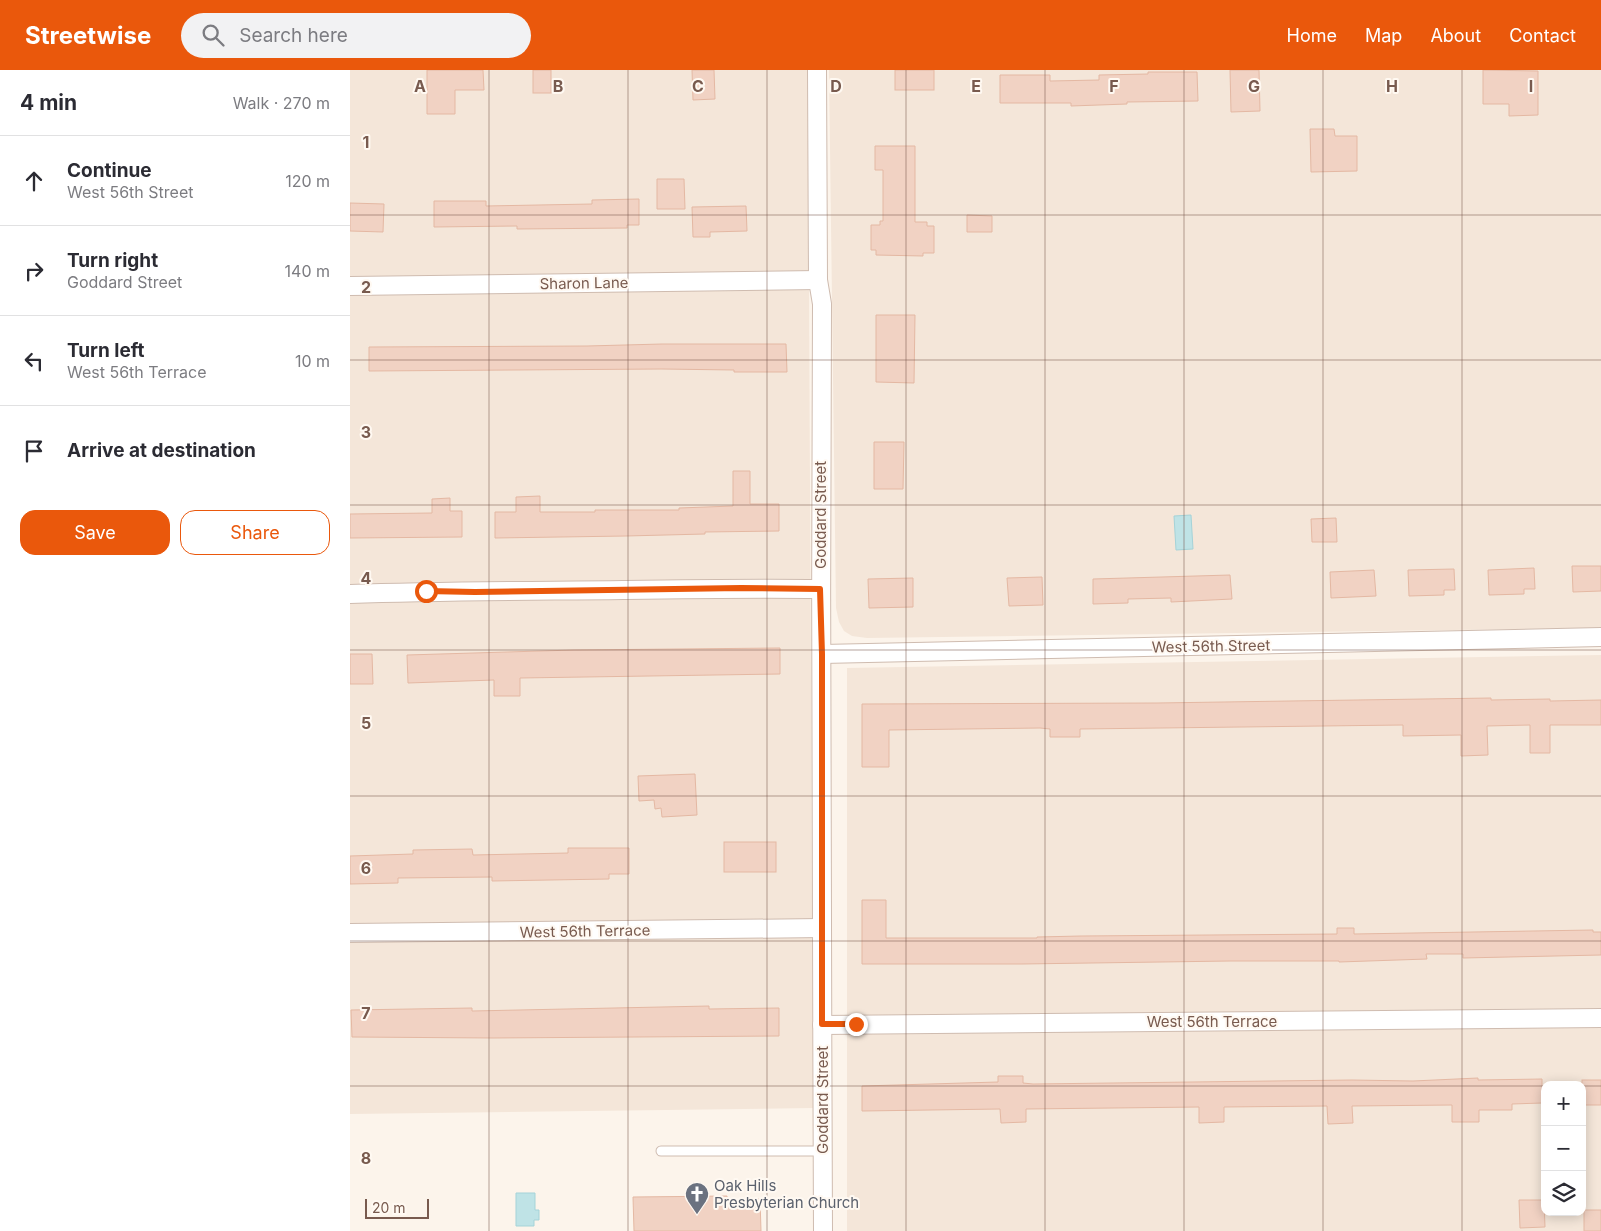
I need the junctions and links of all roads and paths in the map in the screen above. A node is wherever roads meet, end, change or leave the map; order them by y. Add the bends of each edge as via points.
1 (817, 70) edge
2 (818, 280) junction
3 (350, 286) edge
4 (820, 589) junction
5 (350, 594) edge
6 (1601, 637) edge
7 (822, 654) junction
8 (821, 928) junction
9 (350, 933) edge
10 (1601, 1018) edge
11 (822, 1024) junction
12 (660, 1151) dead end
13 (823, 1151) junction
14 (823, 1231) edge

1 - 2 street, Goddard Street
2 - 3 street, Sharon Lane
2 - 4 street, Goddard Street via 822,304
4 - 5 street
4 - 7 street, Goddard Street
6 - 7 street, West 56th Street
7 - 8 street, Goddard Street
8 - 9 street, West 56th Terrace
8 - 11 street, Goddard Street
10 - 11 street, West 56th Terrace
11 - 13 street, Goddard Street
12 - 13 lane
13 - 14 street, Goddard Street

